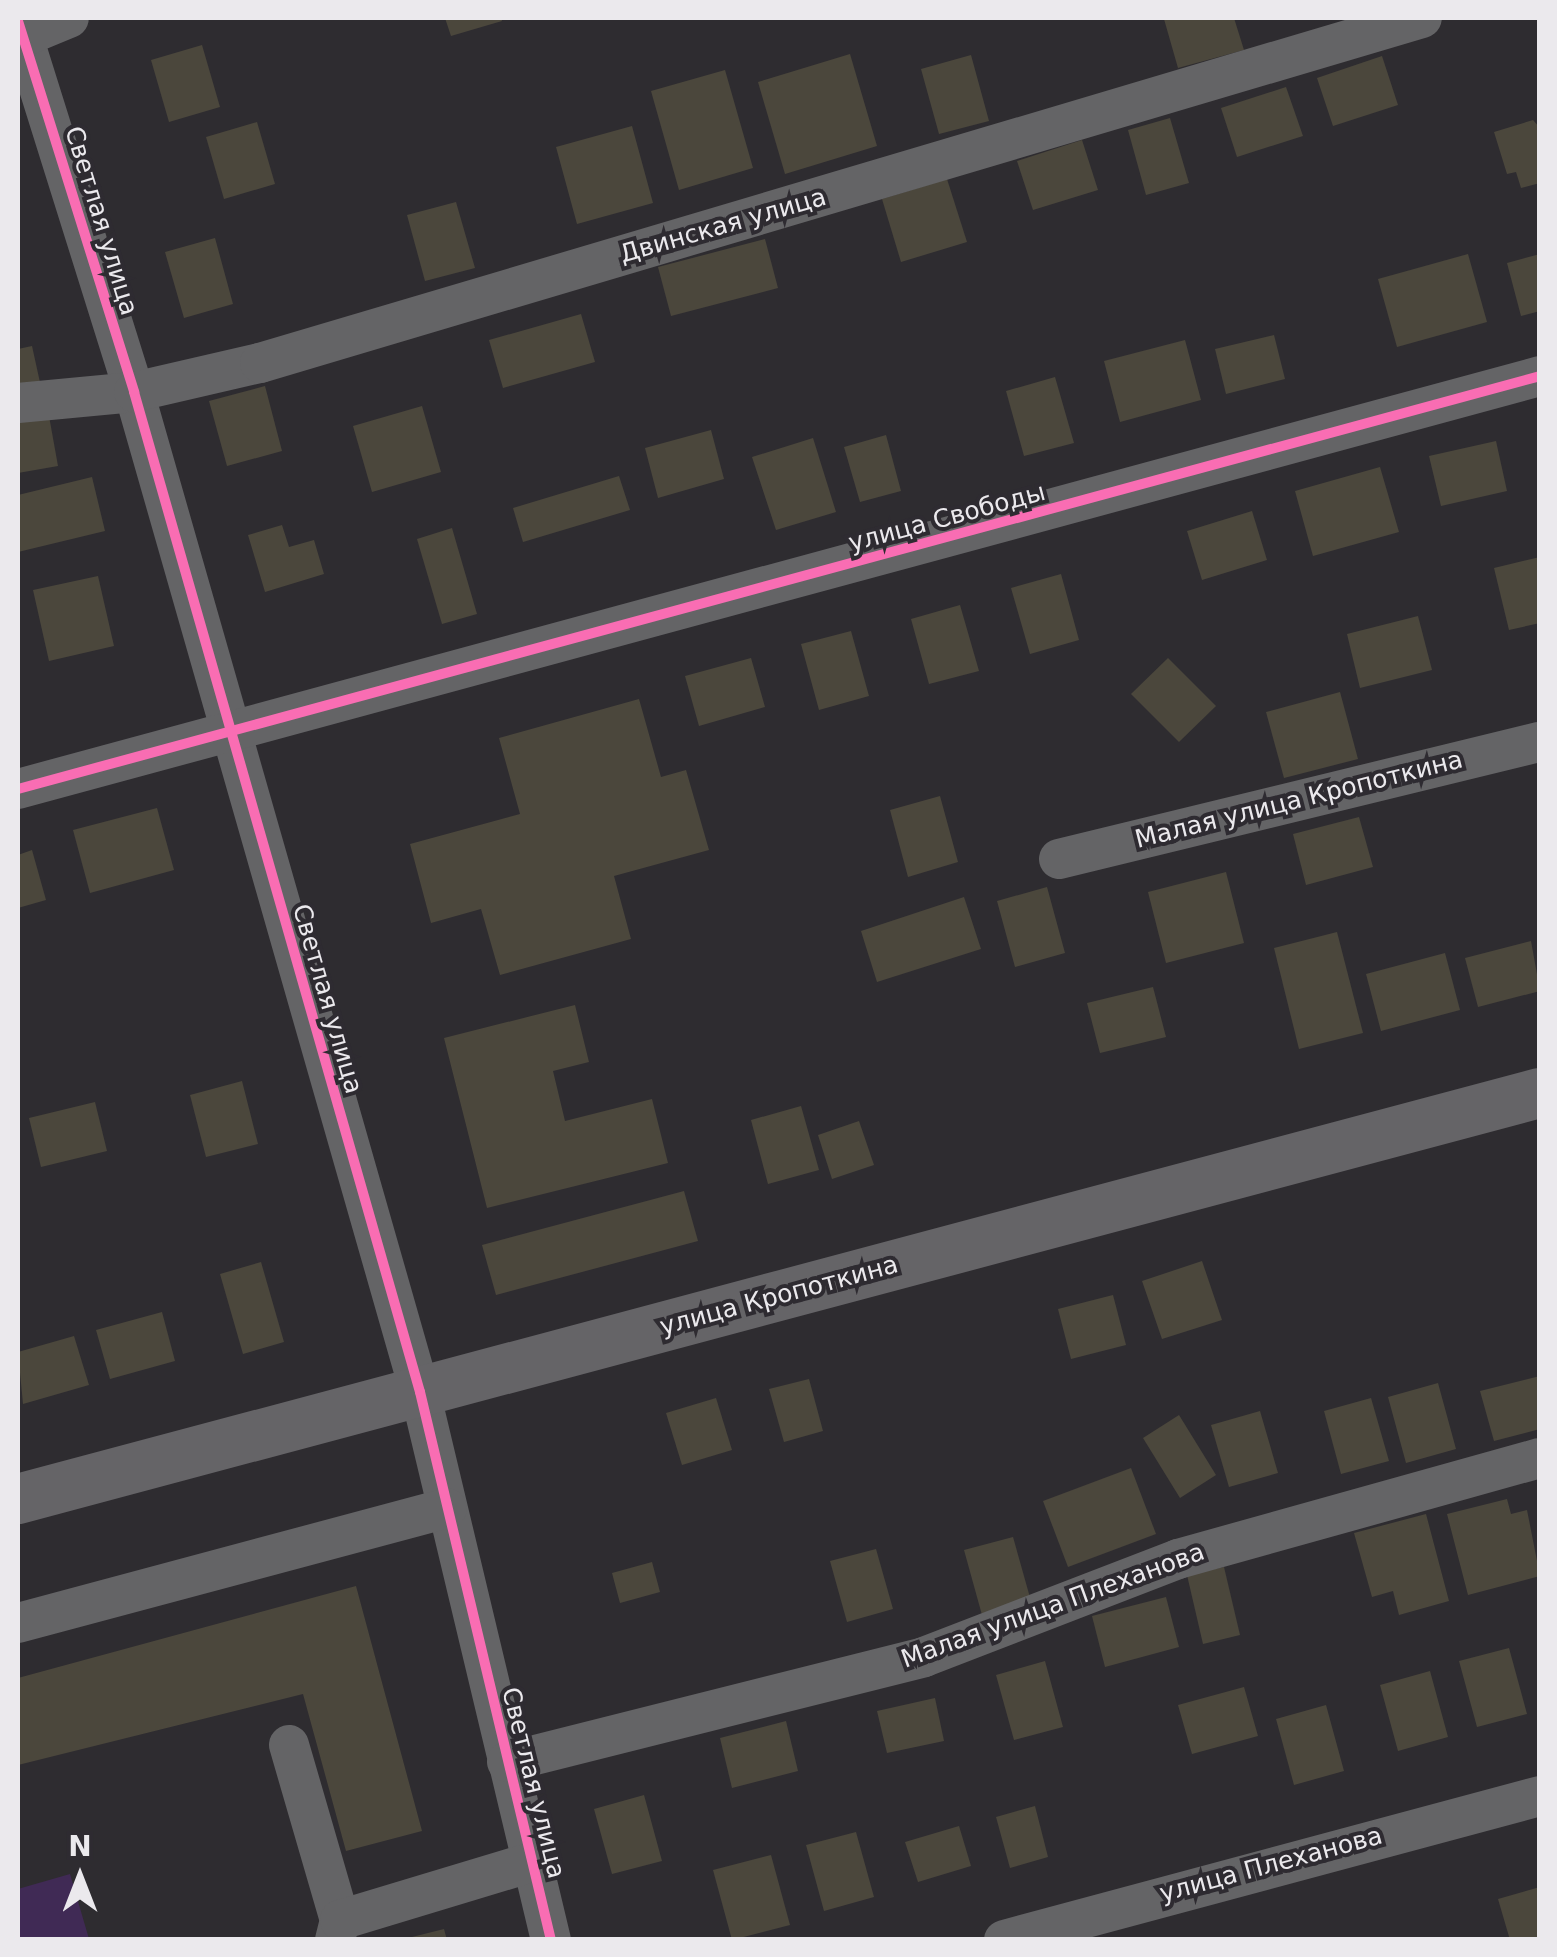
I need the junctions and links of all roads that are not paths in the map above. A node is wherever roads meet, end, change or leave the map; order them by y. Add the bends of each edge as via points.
1 (70, 18) edge
2 (1422, 18) edge
3 (19, 32) edge
4 (1540, 376) edge
5 (134, 392) junction
6 (18, 404) edge
7 (230, 736) junction
8 (1540, 742) edge
9 (18, 789) edge
10 (1059, 859) dead end
11 (1540, 1093) edge
12 (420, 1392) junction
13 (1540, 1458) edge
14 (18, 1499) edge
15 (447, 1508) junction
16 (18, 1624) edge
17 (289, 1745) dead end
18 (507, 1762) junction
19 (1540, 1796) edge
20 (532, 1862) junction
21 (337, 1930) edge
22 (551, 1940) edge
23 (1004, 1940) edge

1 - 3 street
2 - 5 street, Двинская улица via 260,363
3 - 5 street, Светлая улица
4 - 7 street, улица Свободы
5 - 6 street, Двинская улица
5 - 7 street, Светлая улица
7 - 9 street, улица Свободы
7 - 12 street, Светлая улица
8 - 10 street, Малая улица Кропоткина
11 - 12 main road, улица Кропоткина
12 - 14 main road, улица Кропоткина
12 - 15 street, Светлая улица
13 - 18 street, Малая улица Плеханова via 1178,1559 924,1657
15 - 16 street
15 - 18 street, Светлая улица
17 - 21 street
18 - 20 street, Светлая улица
19 - 23 street, улица Плеханова
20 - 21 street
20 - 22 street, Светлая улица

